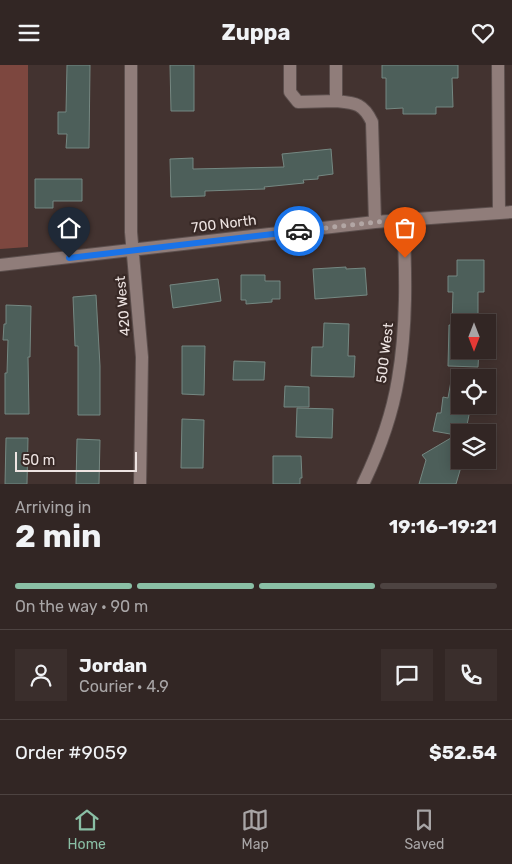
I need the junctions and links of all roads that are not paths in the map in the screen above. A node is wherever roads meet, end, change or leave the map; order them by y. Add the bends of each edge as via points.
1 (131, 65) edge
2 (290, 65) edge
3 (336, 65) edge
4 (498, 65) edge
5 (336, 101) junction
6 (506, 212) edge
7 (403, 219) junction
8 (375, 222) junction
9 (132, 250) junction
10 (0, 265) edge
11 (140, 484) edge
12 (363, 484) edge

1 - 9 street, 420 West
2 - 5 street via 290,92 298,102
3 - 5 street
4 - 6 street
5 - 8 street via 356,103 367,111 372,122
6 - 7 street, 700 North
7 - 8 street, 700 North
7 - 12 street, 500 West via 404,327 398,381 387,426
8 - 9 street, 700 North
9 - 10 street, 700 North
9 - 11 street, 420 West via 142,357

